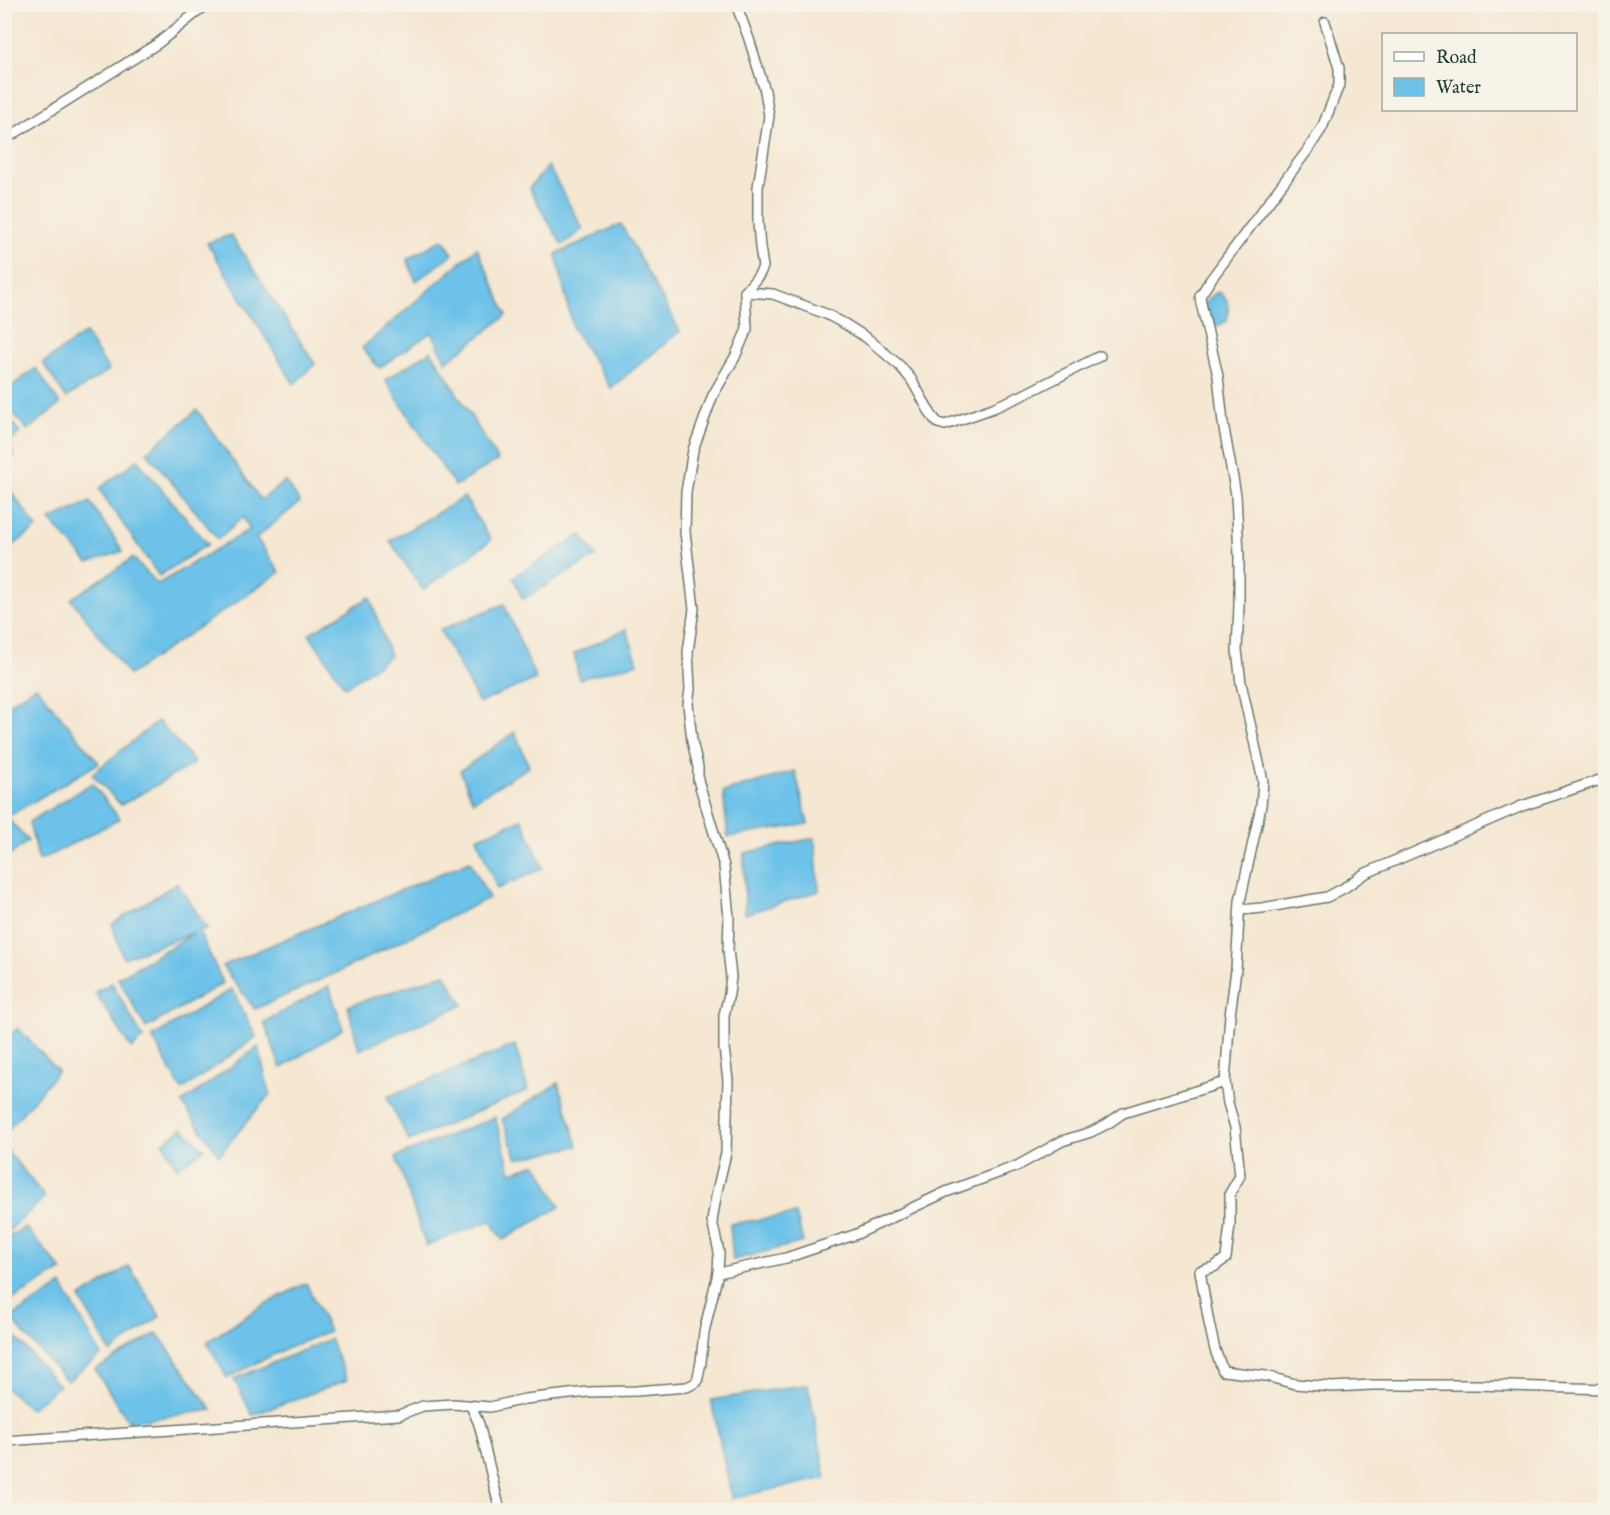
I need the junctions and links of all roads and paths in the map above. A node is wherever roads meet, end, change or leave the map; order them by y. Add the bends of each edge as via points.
1 (207, 4) edge
2 (736, 4) edge
3 (1325, 22) dead end
4 (4, 140) edge
5 (745, 292) junction
6 (1100, 356) dead end
7 (1605, 778) edge
8 (1240, 910) junction
9 (1225, 1082) junction
10 (718, 1273) junction
11 (1605, 1389) edge
12 (471, 1406) junction
13 (4, 1441) edge
14 (500, 1510) edge

1 - 4 street via 157,44
2 - 5 street via 770,116 758,187 764,267
3 - 8 street via 1340,68 1339,85 1322,128 1200,296 1218,376 1236,495 1237,650 1263,781
5 - 6 street via 773,294 826,314 867,338 911,379 938,423 993,408
5 - 10 street via 747,329 713,395 693,450 686,492 685,532 694,609 688,652 688,704 698,780 724,866 729,918 731,977 724,1015 728,1080 726,1153 712,1221
7 - 8 street via 1522,806 1364,874 1327,897
8 - 9 street
9 - 10 street via 1123,1113 1017,1166 946,1192 857,1234 786,1258
9 - 11 street via 1240,1176 1230,1193 1226,1258 1200,1271 1215,1350 1223,1371 1333,1387 1478,1385
10 - 12 street via 697,1382 687,1387 588,1392 489,1407
12 - 13 street via 423,1406 399,1415
12 - 14 street

